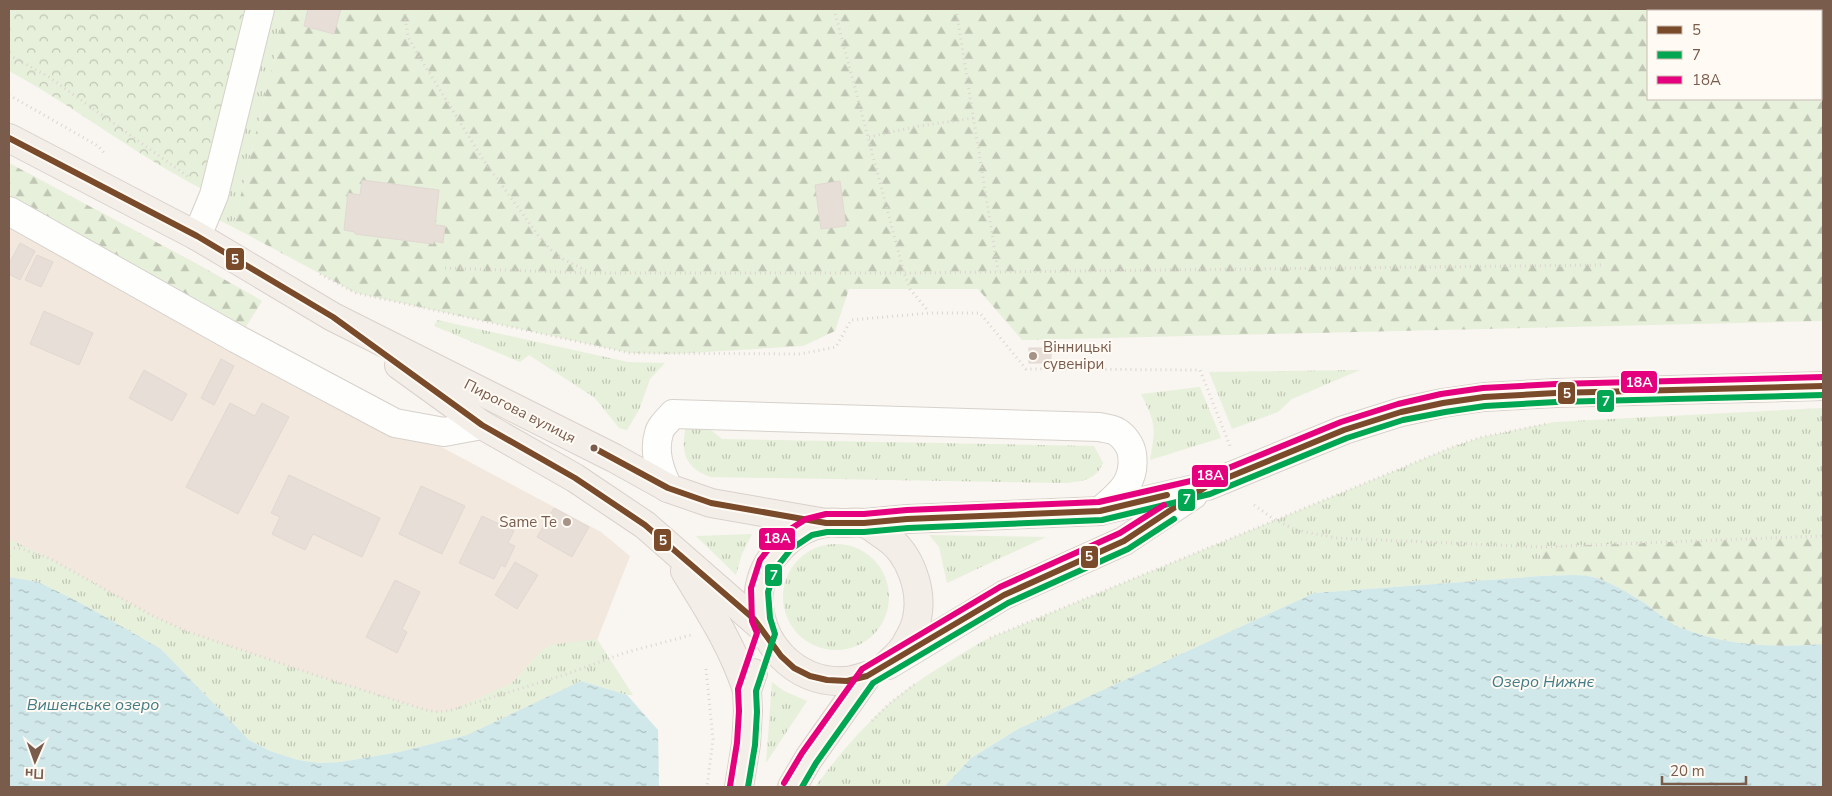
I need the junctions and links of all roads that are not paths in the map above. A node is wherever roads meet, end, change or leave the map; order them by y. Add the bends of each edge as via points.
1 (260, 9) edge
2 (9, 138) edge
3 (9, 211) edge
4 (197, 236) junction
5 (333, 317) junction
6 (1823, 386) edge
7 (482, 425) junction
8 (1207, 486) junction
9 (668, 488) junction
10 (1100, 511) junction
11 (826, 522) junction
12 (864, 523) junction
13 (670, 546) junction
14 (765, 631) junction
15 (877, 671) junction
16 (747, 690) junction
17 (739, 787) edge
18 (792, 787) edge

1 - 4 street via 214,195
2 - 4 main road, Пирогова вулиця
3 - 7 street via 395,424 444,432
4 - 5 main road, Пирогова вулиця
5 - 7 main road, Пирогова вулиця
5 - 9 main road, Пирогова вулиця via 605,453
6 - 8 street via 1556,393 1443,403 1344,430
7 - 13 main road, Пирогова вулиця via 575,478 645,525
8 - 10 street
8 - 15 street via 1124,541 1004,595
9 - 10 street via 657,452 659,432 673,414 1099,427 1118,432 1131,447 1133,465 1130,479
9 - 11 main road, Пирогова вулиця via 711,503
10 - 12 street
11 - 12 main road
11 - 14 main road via 810,527 785,542 768,564 759,591
12 - 15 main road via 890,540 908,562 918,589 917,618 906,644
13 - 14 main road, Пирогова вулиця
13 - 16 main road via 726,638
14 - 15 main road via 783,659 801,672 822,680 845,681
14 - 16 main road
15 - 18 main road via 814,750
16 - 17 main road via 746,744

